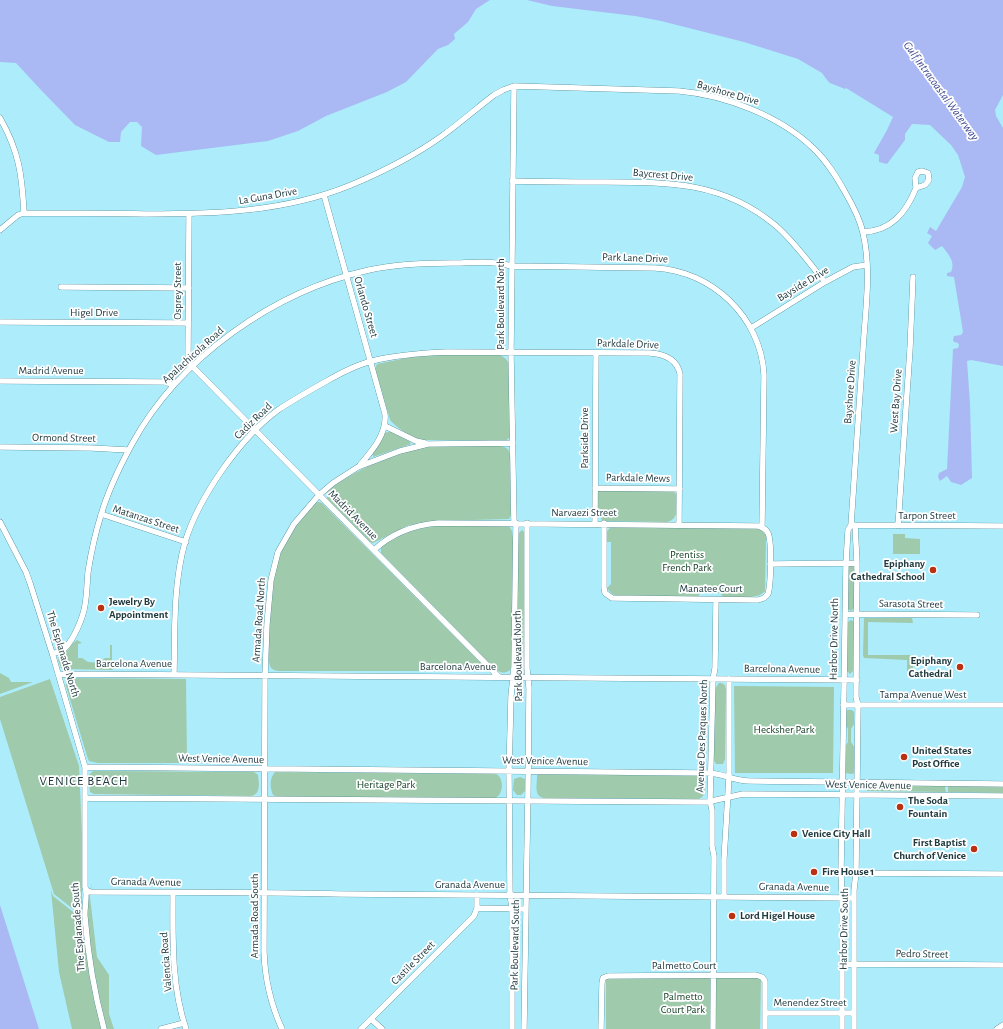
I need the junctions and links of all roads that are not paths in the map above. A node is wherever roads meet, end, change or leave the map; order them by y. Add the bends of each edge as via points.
1 (514, 86) junction
2 (0, 118) edge
3 (512, 181) junction
4 (916, 188) dead end
5 (324, 195) junction
6 (24, 213) junction
7 (189, 214) junction
8 (0, 230) edge
9 (863, 232) junction
10 (867, 265) junction
11 (511, 266) junction
12 (347, 276) junction
13 (913, 277) dead end
14 (825, 282) junction
15 (61, 287) dead end
16 (189, 288) junction
17 (0, 322) edge
18 (188, 323) junction
19 (751, 328) junction
20 (511, 352) junction
21 (596, 353) junction
22 (371, 361) junction
23 (192, 367) junction
24 (0, 381) edge
25 (173, 385) junction
26 (385, 426) junction
27 (256, 430) junction
28 (512, 443) junction
29 (428, 444) junction
30 (0, 447) edge
31 (128, 450) junction
32 (358, 467) junction
33 (854, 486) joint
34 (595, 488) junction
35 (680, 489) junction
36 (319, 495) junction
37 (101, 514) junction
38 (0, 522) edge
39 (515, 523) junction
40 (528, 523) junction
41 (595, 523) junction
42 (604, 523) junction
43 (679, 524) junction
44 (853, 525) junction
45 (898, 526) junction
46 (1003, 526) edge
47 (762, 527) junction
48 (186, 542) junction
49 (374, 550) junction
50 (846, 563) junction
51 (857, 563) junction
52 (770, 564) junction
53 (716, 600) junction
54 (857, 613) junction
55 (845, 614) junction
56 (977, 615) dead end
57 (53, 654) junction
58 (58, 674) junction
59 (174, 675) junction
60 (266, 676) junction
61 (499, 677) junction
62 (513, 677) junction
63 (528, 678) junction
64 (713, 678) junction
65 (729, 679) junction
66 (843, 680) junction
67 (856, 680) junction
68 (842, 705) junction
69 (858, 705) junction
70 (1003, 705) edge
71 (85, 767) junction
72 (265, 769) junction
73 (509, 771) junction
74 (528, 771) junction
75 (710, 773) junction
76 (729, 777) junction
77 (842, 782) junction
78 (857, 782) junction
79 (1003, 784) edge
80 (528, 789) joint
81 (842, 795) junction
82 (857, 795) junction
83 (1003, 796) edge
84 (728, 797) junction
85 (86, 798) junction
86 (265, 800) junction
87 (509, 801) junction
88 (528, 801) junction
89 (710, 801) junction
90 (841, 873) junction
91 (856, 873) junction
92 (1003, 874) edge
93 (86, 890) junction
94 (173, 893) junction
95 (264, 893) junction
96 (477, 894) junction
97 (510, 895) junction
98 (527, 895) junction
99 (714, 896) junction
100 (724, 896) junction
101 (842, 897) junction
102 (854, 898) junction
103 (477, 908) junction
104 (512, 908) junction
105 (525, 908) junction
106 (842, 964) junction
107 (854, 964) junction
108 (1003, 965) edge
109 (713, 976) junction
110 (766, 1013) junction
111 (842, 1013) junction
112 (854, 1013) junction
113 (371, 1019) junction
114 (1003, 1025) edge
115 (185, 1026) edge
116 (104, 1029) edge
117 (161, 1029) edge
118 (282, 1029) edge
119 (361, 1029) edge
120 (382, 1029) edge
121 (512, 1029) edge
122 (524, 1029) edge
123 (601, 1029) edge
124 (713, 1029) edge
125 (765, 1029) edge
126 (842, 1029) edge
127 (854, 1029) edge
128 (998, 1029) edge

1 - 3 street, Park Boulevard North
1 - 5 street, La Guna Drive via 494,95 421,149 351,185
1 - 9 street, Bayshore Drive via 686,92 723,100 757,112 796,134 822,158 849,198
2 - 6 street via 19,162
3 - 11 street, Park Boulevard North
3 - 14 street, Baycrest Drive via 659,182 712,191 751,208 775,225
4 - 9 street via 906,208 893,222 876,231
5 - 7 street, La Guna Drive via 265,208
5 - 12 street, Orlando Street
6 - 7 street, La Guna Drive
6 - 8 street
7 - 16 street, Osprey Street
9 - 10 street, Bayshore Drive
10 - 14 street, Bayside Drive via 855,266
10 - 33 street, Bayshore Drive
11 - 12 street, Apalachicola Road via 499,263 421,264 379,268
11 - 19 street, Park Lane Drive via 655,268 681,272 694,276 721,293
11 - 20 street, Park Boulevard North
12 - 22 street, Orlando Street
12 - 23 street, Apalachicola Road via 303,293 251,320 225,338
13 - 45 street, West Bay Drive
14 - 19 street, Bayside Drive
15 - 16 street
16 - 18 street, Osprey Street
17 - 18 street, Higel Drive
18 - 23 street, Osprey Street via 188,358
19 - 47 street, Park Lane Drive via 761,352 764,369
20 - 21 street, Parkdale Drive
20 - 22 street, Cadiz Road via 431,353
20 - 28 street, Park Boulevard North
21 - 34 street, Parkside Drive
21 - 35 street, Parkdale Drive via 656,353 668,357 677,366 680,377
22 - 26 street, Orlando Street via 385,414
22 - 27 street, Cadiz Road via 344,372 304,394 277,411
23 - 25 street, Apalachicola Road
23 - 27 street, Madrid Avenue
24 - 25 street, Madrid Avenue via 165,382
25 - 31 street, Apalachicola Road via 145,421
26 - 29 street
26 - 32 street
27 - 36 street, Madrid Avenue
27 - 48 street, Cadiz Road via 215,481 200,507
28 - 29 street, Armada Road North
28 - 39 street, Park Boulevard North
29 - 32 street, Armada Road North via 400,451
30 - 31 street, Ormond Street
31 - 37 street, Apalachicola Road
32 - 36 street, Armada Road North
33 - 44 street, Harbor Drive North
34 - 35 street, Parkdale Mews
34 - 41 street, Parkside Drive
35 - 43 street, Parkdale Drive
36 - 49 street, Madrid Avenue
36 - 60 street, Armada Road North via 288,534 275,560 268,610
37 - 48 street, Matanzas Street
37 - 57 street, Apalachicola Road via 92,550 84,612 68,645
38 - 57 street, The Esplanade North via 28,576
39 - 40 street, Narvaezi Street
39 - 49 street, Narvaezi Street via 425,524 398,533
39 - 62 street, Park Boulevard North
40 - 41 street, Narvaezi Street
40 - 63 street, Park Boulevard North
41 - 42 street, Narvaezi Street
42 - 43 street, Narvaezi Street
42 - 53 street, Manatee Court via 604,588 609,597
43 - 47 street, Narvaezi Street
44 - 45 street, Tarpon Street
44 - 50 street, Harbor Drive North via 848,530
44 - 51 street, Harbor Drive North
45 - 46 street, Tarpon Street
47 - 52 street via 769,537
48 - 59 street, Cadiz Road via 178,575 175,604
49 - 61 street, Madrid Avenue
50 - 51 street
50 - 52 street
50 - 55 street, Harbor Drive North
51 - 54 street, Harbor Drive North
52 - 53 street, Manatee Court via 769,591 764,598
53 - 64 street, Avenue Des Parques North
54 - 55 street, Sarasota Street
54 - 56 street, Sarasota Street
54 - 67 street, Harbor Drive North
55 - 66 street, Harbor Drive North
57 - 58 street, The Esplanade North
58 - 59 street, Barcelona Avenue
58 - 71 street, The Esplanade North
59 - 60 street, Barcelona Avenue
60 - 61 street, Barcelona Avenue
60 - 72 street, Armada Road North
61 - 62 street, Barcelona Avenue
62 - 63 street, Barcelona Avenue
62 - 73 street, Park Boulevard North
63 - 64 street, Barcelona Avenue
63 - 74 street, Park Boulevard North
64 - 65 street, Barcelona Avenue
64 - 75 street, Avenue Des Parques North
65 - 66 street, Barcelona Avenue
65 - 76 street
66 - 67 street, Barcelona Avenue
66 - 68 street, Harbor Drive North
67 - 69 street, Harbor Drive North
68 - 69 street, Tampa Avenue West
68 - 77 street, Harbor Drive North
69 - 70 street, Tampa Avenue West
69 - 78 street, Harbor Drive North
71 - 72 street, West Venice Avenue
71 - 85 street, The Esplanade North
72 - 73 street, West Venice Avenue
72 - 86 street, Armada Road North
73 - 74 street, West Venice Avenue
73 - 87 street, Park Boulevard North
74 - 75 street, West Venice Avenue
74 - 80 street, Park Boulevard North
75 - 76 street, West Venice Avenue
75 - 89 street, Avenue Des Parques North
76 - 77 street, West Venice Avenue via 749,781
76 - 84 street
77 - 78 street, West Venice Avenue
77 - 81 street, Harbor Drive North
78 - 79 street, West Venice Avenue
78 - 82 street, Harbor Drive South
80 - 88 street, Park Boulevard South
81 - 82 street, West Venice Avenue
81 - 84 street, West Venice Avenue via 743,794
81 - 90 street, Harbor Drive South
82 - 83 street, West Venice Avenue
82 - 91 street, Harbor Drive South
84 - 89 street, West Venice Avenue
84 - 100 street
85 - 86 street, West Venice Avenue
85 - 93 street, The Esplanade South
86 - 87 street, West Venice Avenue
86 - 95 street, Armada Road South
87 - 88 street, West Venice Avenue
87 - 97 street, Park Boulevard South
88 - 89 street, West Venice Avenue
88 - 98 street, Park Boulevard South
89 - 99 street, Avenue Des Parques North
90 - 91 street
90 - 101 street, Harbor Drive South
91 - 92 street
91 - 102 street, Harbor Drive South
93 - 94 street, Granada Avenue
93 - 116 street, The Esplanade South via 84,908 91,972
94 - 95 street, Granada Avenue
94 - 115 street, Valencia Road via 174,968
95 - 96 street, Granada Avenue
95 - 118 street, Armada Road South via 265,972 272,1003
96 - 97 street, Granada Avenue
96 - 103 street
97 - 98 street, Granada Avenue
97 - 104 street, Park Boulevard South
98 - 99 street, Granada Avenue
98 - 105 street, Park Boulevard South
99 - 100 street, Granada Avenue
99 - 109 street, Avenue Des Parques North
100 - 101 street, Granada Avenue
101 - 102 street, Granada Avenue
101 - 106 street, Harbor Drive South
102 - 107 street, Harbor Drive South
103 - 104 street
103 - 113 street, Castile Street via 474,916
104 - 105 street
104 - 121 street, Park Boulevard South
105 - 122 street, Park Boulevard South
106 - 107 street, Pedro Street
106 - 111 street, Harbor Drive South
107 - 108 street, Pedro Street
107 - 112 street, Harbor Drive South
109 - 110 street, Palmetto Court via 762,977 765,981
109 - 123 street, Palmetto Court via 605,977 602,983
109 - 124 street, Avenue Des Parques North
110 - 111 street, Menendez Street
110 - 125 street, Palmetto Court
111 - 112 street, Menendez Street
111 - 126 street, Harbor Drive South
112 - 127 street, Harbor Drive South
113 - 119 street, Castile Street
113 - 120 street
114 - 128 street
115 - 117 street

